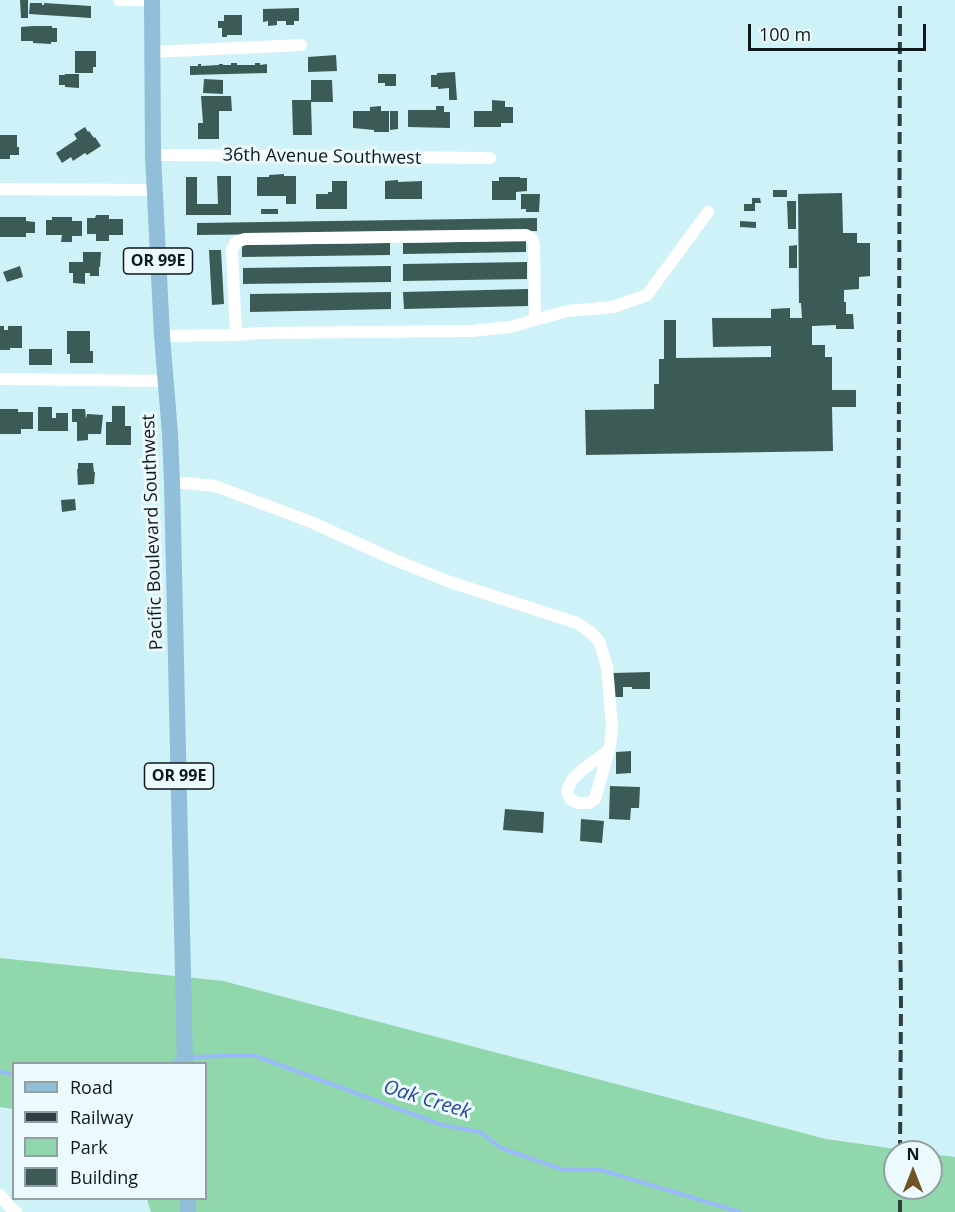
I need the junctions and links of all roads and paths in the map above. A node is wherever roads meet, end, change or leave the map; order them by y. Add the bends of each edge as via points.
1 (119, 0) edge
2 (152, 0) edge
3 (301, 45) dead end
4 (152, 52) junction
5 (153, 155) junction
6 (490, 159) dead end
7 (0, 189) edge
8 (155, 190) junction
9 (708, 212) dead end
10 (535, 320) junction
11 (236, 335) junction
12 (162, 336) junction
13 (0, 379) edge
14 (166, 381) junction
15 (172, 482) junction
16 (609, 750) dead end
17 (185, 1062) edge
18 (0, 1195) edge
19 (16, 1212) edge

1 - 2 street
2 - 4 main road, Pacific Boulevard Southwest / OR 99E
3 - 4 street
4 - 5 main road, Pacific Boulevard Southwest / OR 99E
5 - 6 street, 36th Avenue Southwest
5 - 8 main road, Pacific Boulevard Southwest / OR 99E
7 - 8 street
8 - 12 main road, Pacific Boulevard Southwest / OR 99E
9 - 10 street via 647,295 614,308 567,311
10 - 11 street via 472,331
10 - 11 street via 534,245 526,235 245,239 236,242 232,250
11 - 12 street
12 - 14 main road, Pacific Boulevard Southwest / OR 99E
13 - 14 street
14 - 15 main road, Pacific Boulevard Southwest / OR 99E
15 - 16 street via 214,486 311,522 450,582 577,623 598,641 607,667 612,726
15 - 17 main road, Pacific Boulevard Southwest / OR 99E
18 - 19 street

